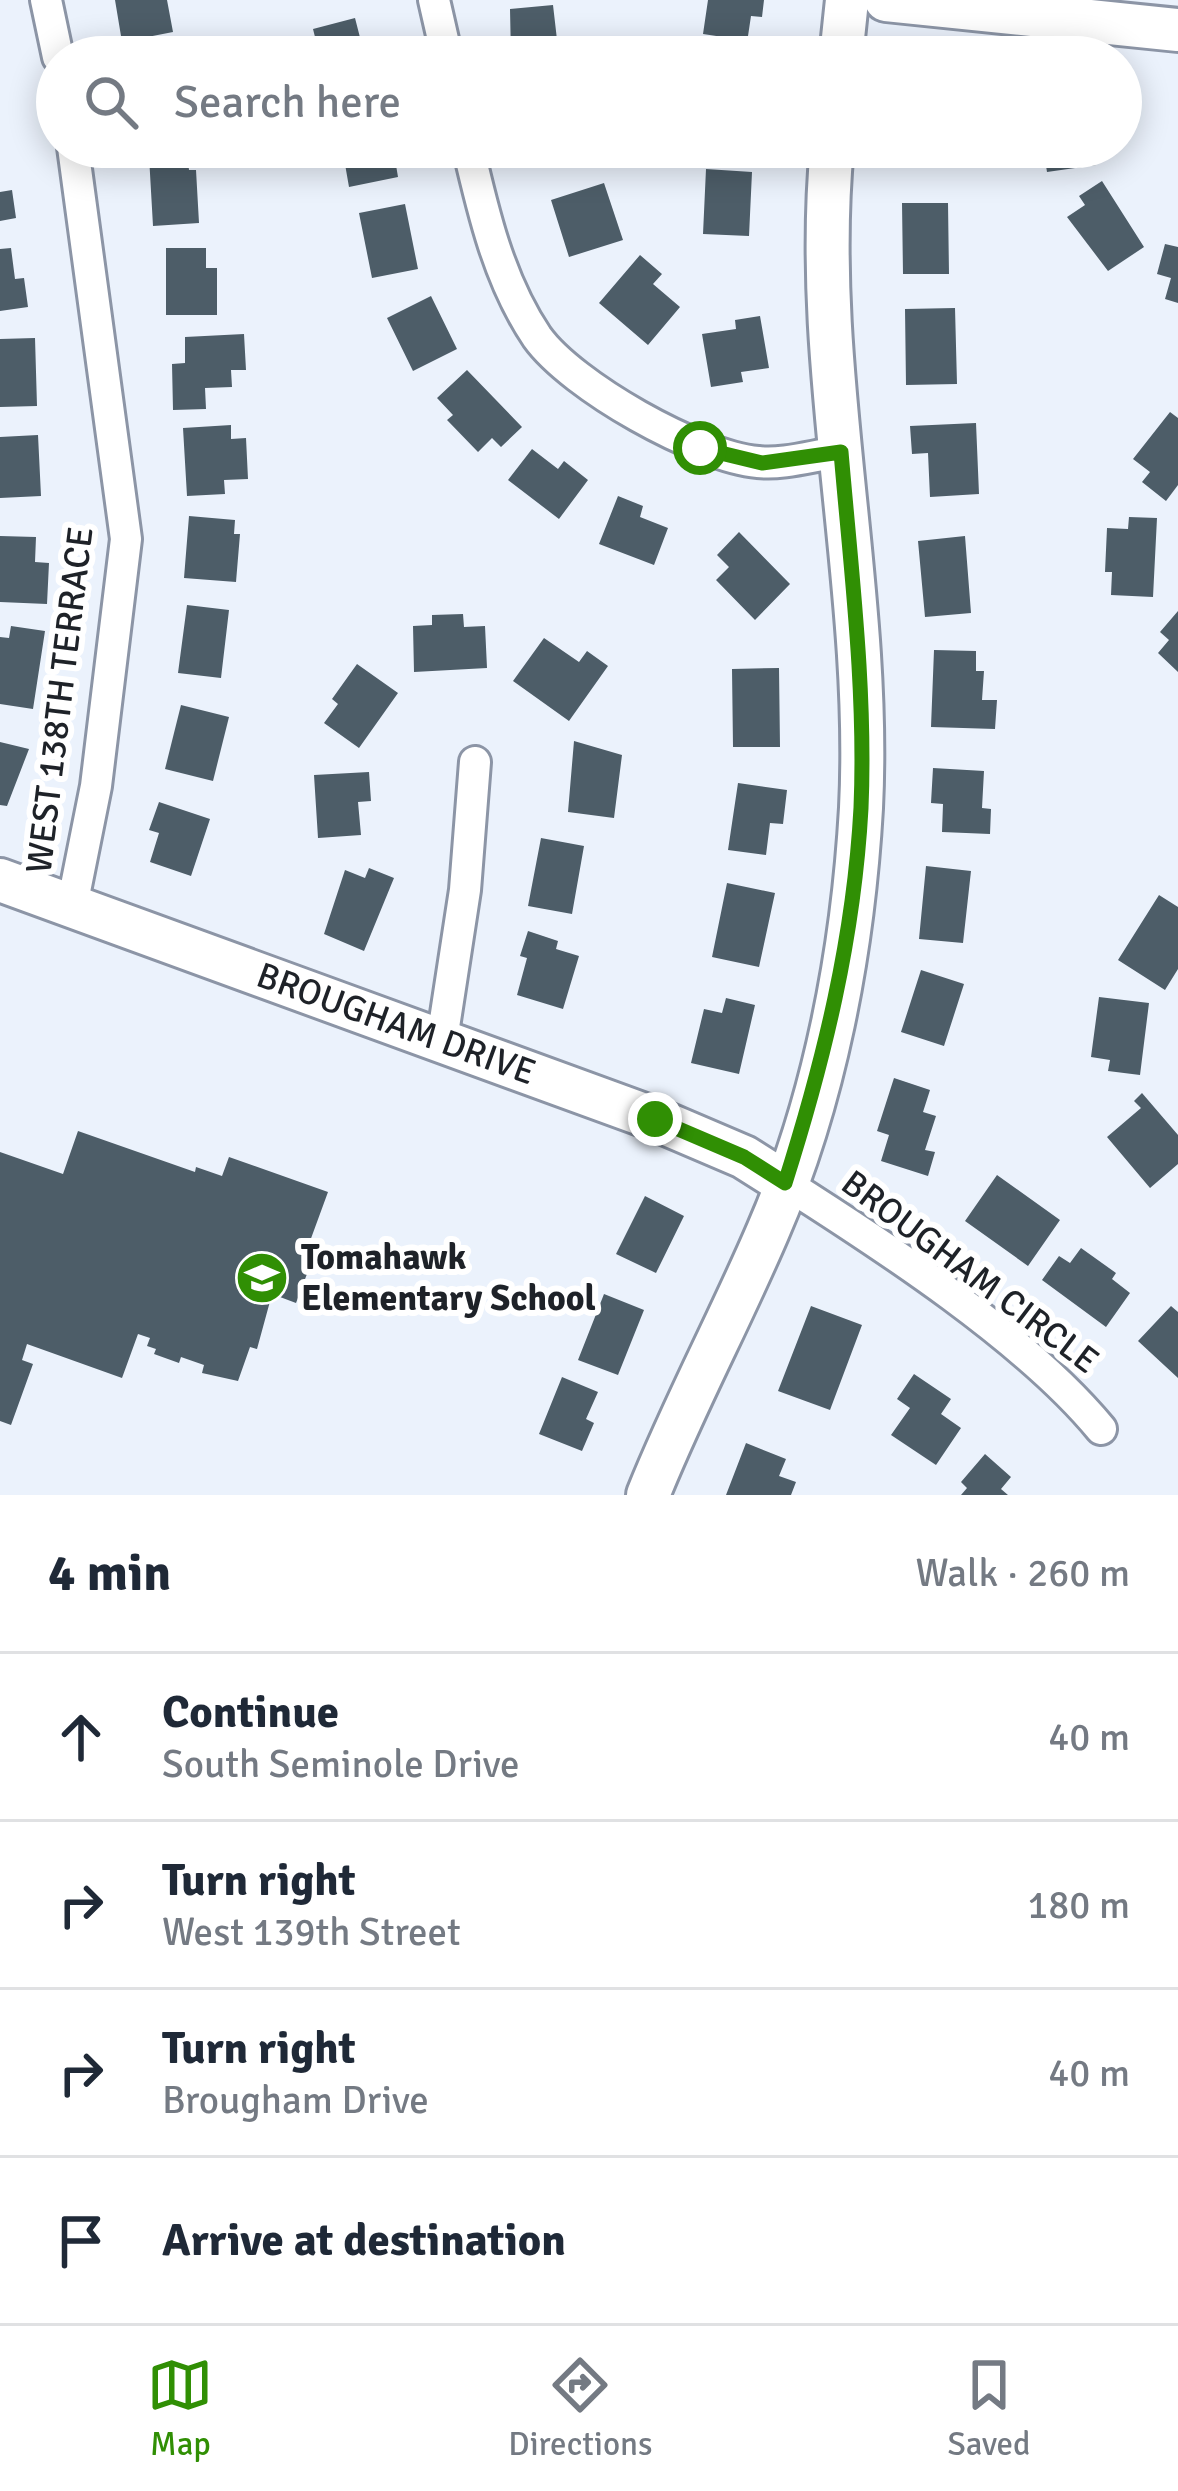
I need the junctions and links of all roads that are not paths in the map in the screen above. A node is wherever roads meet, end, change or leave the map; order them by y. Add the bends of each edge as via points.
1 (46, 0) edge
2 (434, 0) edge
3 (847, 0) edge
4 (886, 0) edge
5 (1178, 30) edge
6 (54, 36) edge
7 (442, 36) edge
8 (843, 36) edge
9 (76, 168) edge
10 (474, 168) edge
11 (832, 168) edge
12 (841, 452) junction
13 (476, 762) dead end
14 (0, 880) edge
15 (72, 905) junction
16 (442, 1040) junction
17 (785, 1183) junction
18 (1101, 1429) dead end
19 (648, 1495) edge

1 - 6 street
2 - 7 street
3 - 8 street
4 - 5 street
9 - 15 street, WEST 138TH TERRACE via 126,538 96,786
10 - 12 street via 502,271 539,340 632,415 700,448 762,463
11 - 12 street
12 - 17 street via 861,806 832,1025
13 - 16 street
14 - 15 street, BROUGHAM DRIVE
15 - 16 street, BROUGHAM DRIVE
16 - 17 street, BROUGHAM DRIVE via 655,1119
17 - 18 street, BROUGHAM CIRCLE via 875,1241 1047,1374
17 - 19 street

